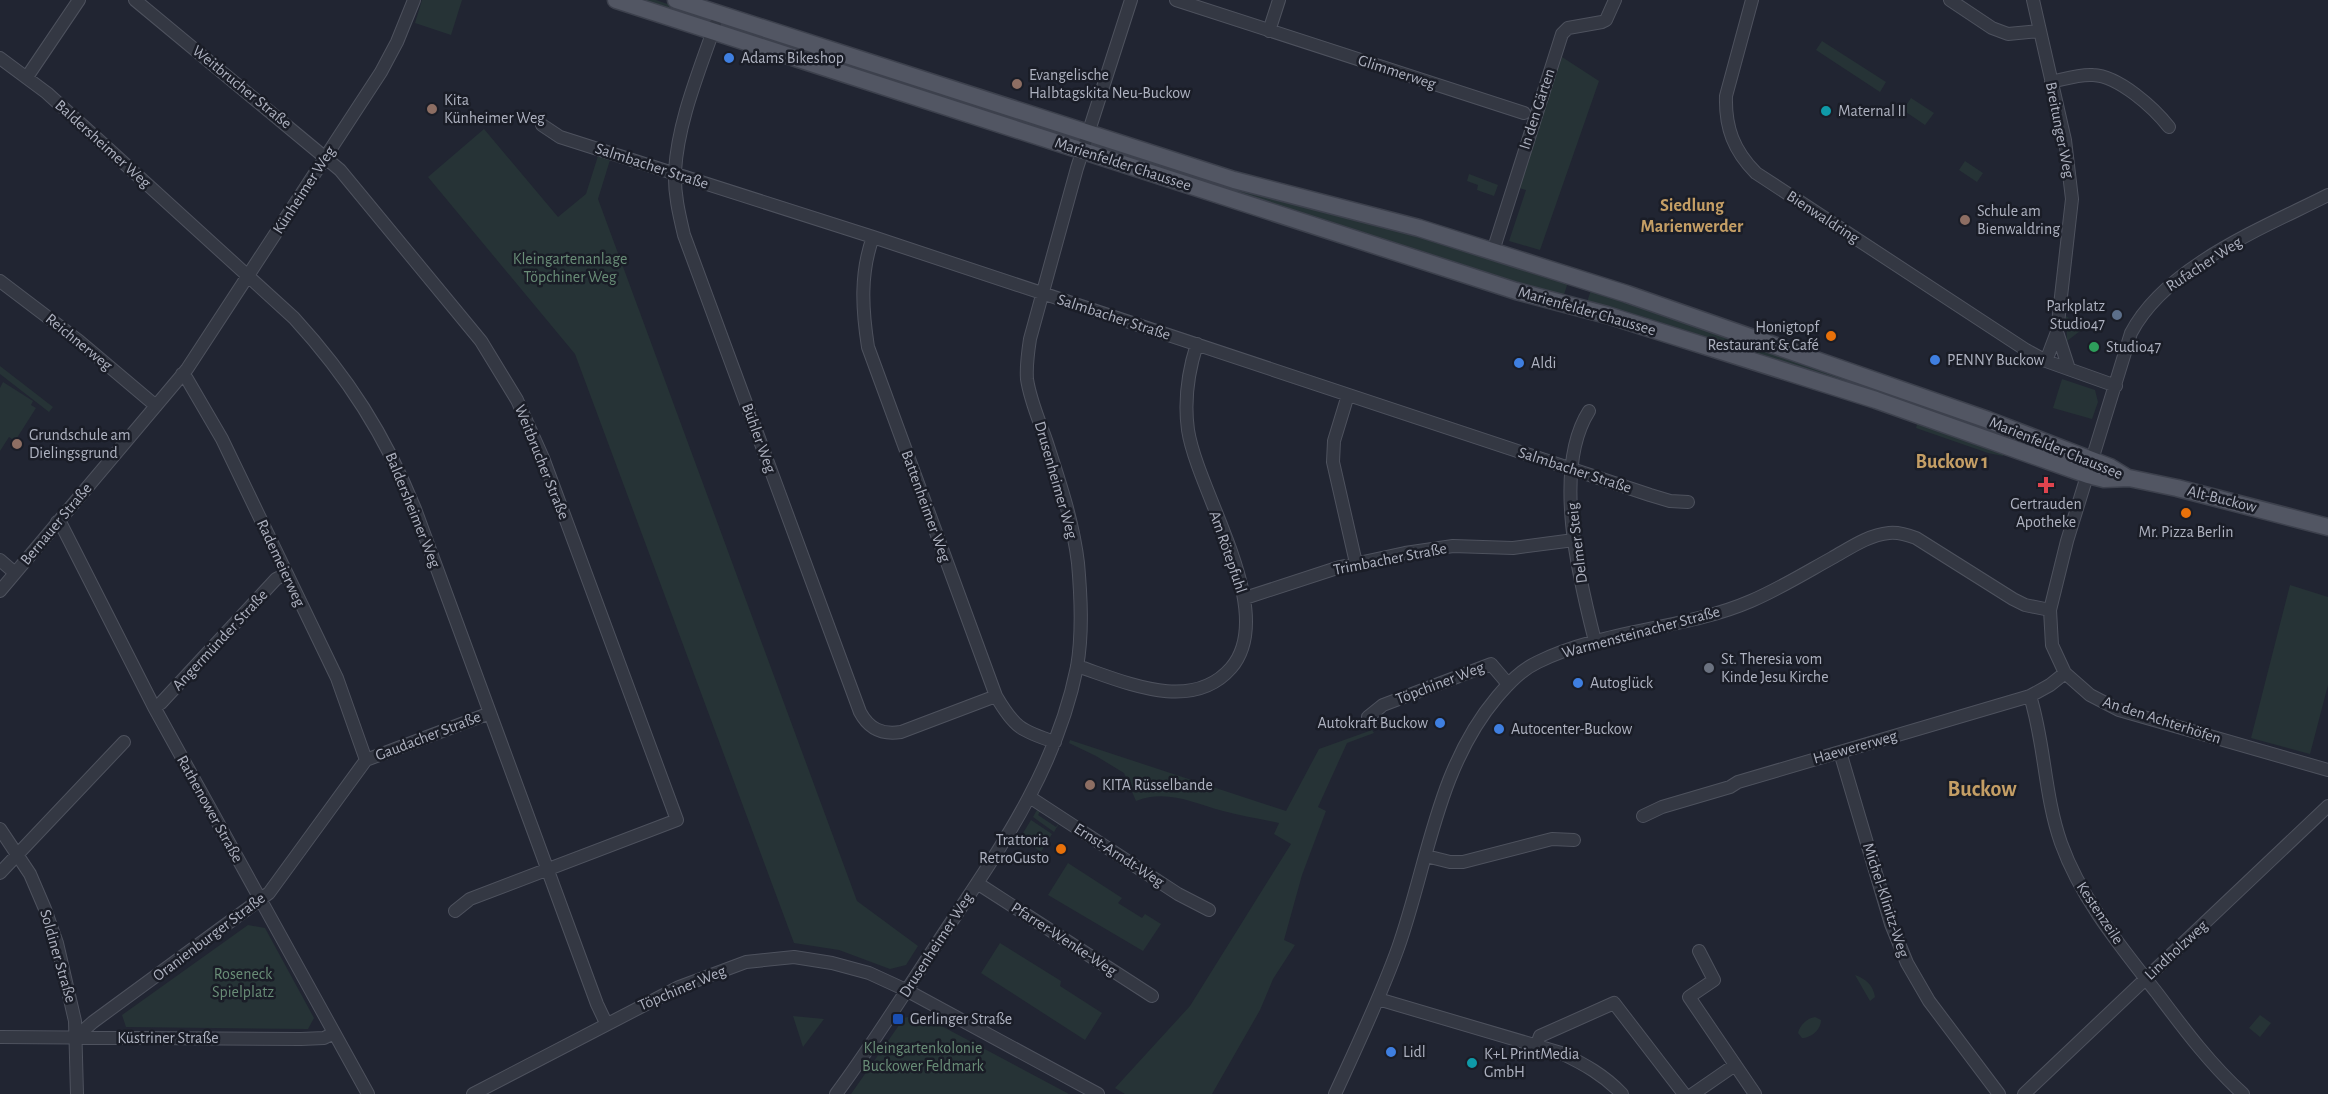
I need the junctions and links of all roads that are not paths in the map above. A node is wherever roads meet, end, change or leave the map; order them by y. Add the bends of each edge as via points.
1 (79, 0) edge
2 (135, 0) edge
3 (414, 0) edge
4 (616, 0) edge
5 (676, 0) edge
6 (1131, 0) edge
7 (1176, 0) edge
8 (1279, 0) edge
9 (1615, 0) edge
10 (1752, 0) edge
11 (1950, 0) edge
12 (2033, 0) edge
13 (718, 14) junction
14 (1269, 31) junction
15 (2040, 31) junction
16 (712, 32) junction
17 (0, 58) edge
18 (27, 77) junction
19 (2051, 82) junction
20 (1524, 113) dead end
21 (543, 124) dead end
22 (2169, 127) dead end
23 (1088, 133) junction
24 (1082, 151) junction
25 (327, 157) junction
26 (675, 173) junction
27 (2328, 195) edge
28 (873, 237) junction
29 (1493, 251) junction
30 (249, 275) junction
31 (0, 281) edge
32 (1587, 281) junction
33 (1042, 293) junction
34 (1578, 308) junction
35 (2057, 332) junction
36 (1197, 344) junction
37 (2046, 360) junction
38 (2069, 369) junction
39 (182, 374) junction
40 (2116, 386) junction
41 (1348, 395) junction
42 (156, 406) junction
43 (1589, 411) dead end
44 (2090, 468) junction
45 (1573, 469) junction
46 (2129, 478) joint
47 (1688, 502) dead end
48 (57, 522) junction
49 (2323, 528) edge
50 (1574, 540) junction
51 (0, 560) edge
52 (1356, 563) junction
53 (15, 573) junction
54 (286, 574) junction
55 (0, 591) edge
56 (1245, 598) junction
57 (2050, 609) junction
58 (1595, 641) junction
59 (1077, 666) junction
60 (2065, 673) junction
61 (1508, 684) junction
62 (996, 696) junction
63 (2030, 696) junction
64 (154, 707) junction
65 (490, 713) junction
66 (1368, 717) dead end
67 (124, 742) dead end
68 (1055, 742) junction
69 (1840, 752) junction
70 (366, 760) junction
71 (2328, 770) edge
72 (1031, 798) junction
73 (2328, 806) edge
74 (1643, 816) dead end
75 (0, 829) edge
76 (1574, 840) dead end
77 (18, 854) junction
78 (1426, 856) junction
79 (548, 871) junction
80 (0, 873) edge
81 (977, 883) junction
82 (261, 900) junction
83 (1209, 910) dead end
84 (455, 911) dead end
85 (1699, 951) dead end
86 (2146, 979) junction
87 (906, 990) junction
88 (1152, 996) dead end
89 (1378, 999) junction
90 (606, 1023) junction
91 (334, 1033) junction
92 (0, 1037) edge
93 (76, 1037) junction
94 (1537, 1044) junction
95 (1735, 1065) junction
96 (77, 1094) edge
97 (368, 1094) edge
98 (473, 1094) edge
99 (836, 1094) edge
100 (1098, 1094) edge
101 (1335, 1094) edge
102 (1622, 1094) edge
103 (1684, 1094) edge
104 (1693, 1094) edge
105 (1755, 1094) edge
106 (1999, 1094) edge
107 (2024, 1094) edge
108 (2243, 1094) edge

1 - 18 street
2 - 25 street, Weitbrucher Straße
3 - 25 street, Künheimer Weg via 390,57
4 - 16 main road, Marienfelder Chaussee
5 - 13 main road, Marienfelder Chaussee
6 - 23 street, Drusenheimer Weg
7 - 14 street, Glimmerweg
8 - 14 street
9 - 29 street, In den Gärten via 1606,20 1568,28 1562,34
10 - 37 street, Bienwaldring via 1725,113 1730,135 1746,164
11 - 15 street via 2008,34
12 - 15 street, Breitunger Weg
13 - 16 street, Bühler Weg
13 - 23 main road, Marienfelder Chaussee
14 - 20 street, Glimmerweg
15 - 19 street, Breitunger Weg
16 - 24 main road, Marienfelder Chaussee
16 - 26 street, Bühler Weg via 682,123
17 - 18 street, Baldersheimer Weg
18 - 30 street, Baldersheimer Weg
19 - 22 street via 2083,75 2104,76 2156,109
19 - 35 street, Breitunger Weg via 2065,140 2072,199
21 - 26 street, Salmbacher Straße via 560,137
23 - 24 street, Drusenheimer Weg
23 - 29 main road, Marienfelder Chaussee via 1233,180
24 - 33 street, Drusenheimer Weg
24 - 34 main road, Marienfelder Chaussee
25 - 30 street, Künheimer Weg
25 - 79 street, Weitbrucher Straße via 459,312 517,400 543,458 677,820
26 - 28 street, Salmbacher Straße
26 - 62 street, Bühler Weg via 684,235 864,720 879,732 901,732
27 - 40 street, Rufacher Weg via 2242,238 2158,295 2131,333
28 - 33 street, Salmbacher Straße
28 - 62 street, Battenheimer Weg via 863,289 868,347
29 - 32 main road, Marienfelder Chaussee
30 - 39 street, Künheimer Weg
30 - 65 street, Baldersheimer Weg via 327,354 385,441 416,509
31 - 42 street, Reichnerweg
32 - 34 main road
32 - 44 main road, Marienfelder Chaussee via 1977,416
33 - 36 street, Salmbacher Straße
33 - 59 street, Drusenheimer Weg via 1030,339 1027,379 1065,498 1078,561
34 - 44 main road, Marienfelder Chaussee
35 - 37 street, Breitunger Weg
35 - 38 street, Breitunger Weg
36 - 41 street, Salmbacher Straße
36 - 56 street, Am Rötepfuhl via 1188,379 1188,430
37 - 38 street
38 - 40 street
39 - 42 street, Bernauer Straße
39 - 54 street, Rademeierweg via 222,439
40 - 44 street, Rufacher Weg
41 - 45 street, Salmbacher Straße
41 - 52 street via 1335,435 1333,462
42 - 48 street, Bernauer Straße
43 - 45 street, Delmer Steig via 1579,430
44 - 46 main road, Marienfelder Chaussee via 2104,479
44 - 57 street, An den Achterhöfen
45 - 47 street, Salmbacher Straße via 1670,501
45 - 50 street, Delmer Steig
46 - 49 main road, Alt-Buckow via 2211,496
48 - 53 street, Bernauer Straße
48 - 64 street, Rathenower Straße
50 - 52 street, Trimbacher Straße via 1513,548 1445,547
50 - 58 street, Delmer Steig
51 - 53 street
52 - 56 street, Trimbacher Straße
53 - 55 street, Bernauer Straße
54 - 64 street, Angermünder Straße via 276,579
54 - 70 street, Rademeierweg via 338,678
56 - 59 street, Am Rötepfuhl via 1247,627 1241,652 1228,672 1208,685 1180,692 1153,690
57 - 58 street, Warmensteinacher Straße via 2013,599 1916,538 1888,533 1860,543 1734,608
57 - 60 street, An den Achterhöfen via 2052,645
58 - 61 street, Warmensteinacher Straße via 1536,663
59 - 68 street, Drusenheimer Weg
60 - 63 street, Haewererweg
60 - 71 street, An den Achterhöfen via 2090,695 2120,710
61 - 66 street, Töpchiner Weg via 1491,664 1383,705
61 - 78 street, Warmensteinacher Straße via 1463,748 1441,802
62 - 68 street, Battenheimer Weg via 1015,724
63 - 69 street, Haewererweg
63 - 86 street, Kestenzeile via 2062,845 2079,884
64 - 82 street, Rathenower Straße
65 - 70 street, Gaudacher Straße
65 - 79 street, Baldersheimer Weg
67 - 77 street
68 - 72 street, Drusenheimer Weg
69 - 74 street, Haewererweg
69 - 106 street, Michel-Klinitz-Weg via 1891,924 1908,964 1929,1001
70 - 82 street, Oranienburger Straße
72 - 81 street, Drusenheimer Weg
72 - 83 street, Ernst-Arndt-Weg
73 - 86 street, Lindholzweg
75 - 77 street, Soldiner Straße
76 - 78 street via 1552,839 1463,862
77 - 80 street
77 - 93 street, Soldiner Straße via 57,943 71,996
78 - 89 street, Warmensteinacher Straße via 1411,911
79 - 84 street, Weitbrucher Straße via 470,899
79 - 90 street, Baldersheimer Weg
81 - 87 street, Drusenheimer Weg
81 - 88 street, Pfarrer-Wenke-Weg
82 - 91 street, Rathenower Straße
82 - 93 street, Oranienburger Straße
85 - 95 street via 1714,980 1685,998
86 - 107 street, Lindholzweg
86 - 108 street, Kestenzeile via 2201,1051
87 - 90 street, Töpchiner Weg via 869,973 832,963 799,957 771,959 746,962 702,977
87 - 99 street, Drusenheimer Weg
87 - 100 street
89 - 94 street
89 - 101 street, Warmensteinacher Straße
90 - 98 street, Töpchiner Weg
91 - 93 street, Küstriner Straße via 324,1038 301,1039
91 - 97 street, Rathenower Straße
92 - 93 street, Küstriner Straße
93 - 96 street, Soldiner Straße
94 - 102 street via 1586,1065 1607,1078
94 - 103 street via 1540,1036 1614,1003
95 - 104 street
95 - 105 street

